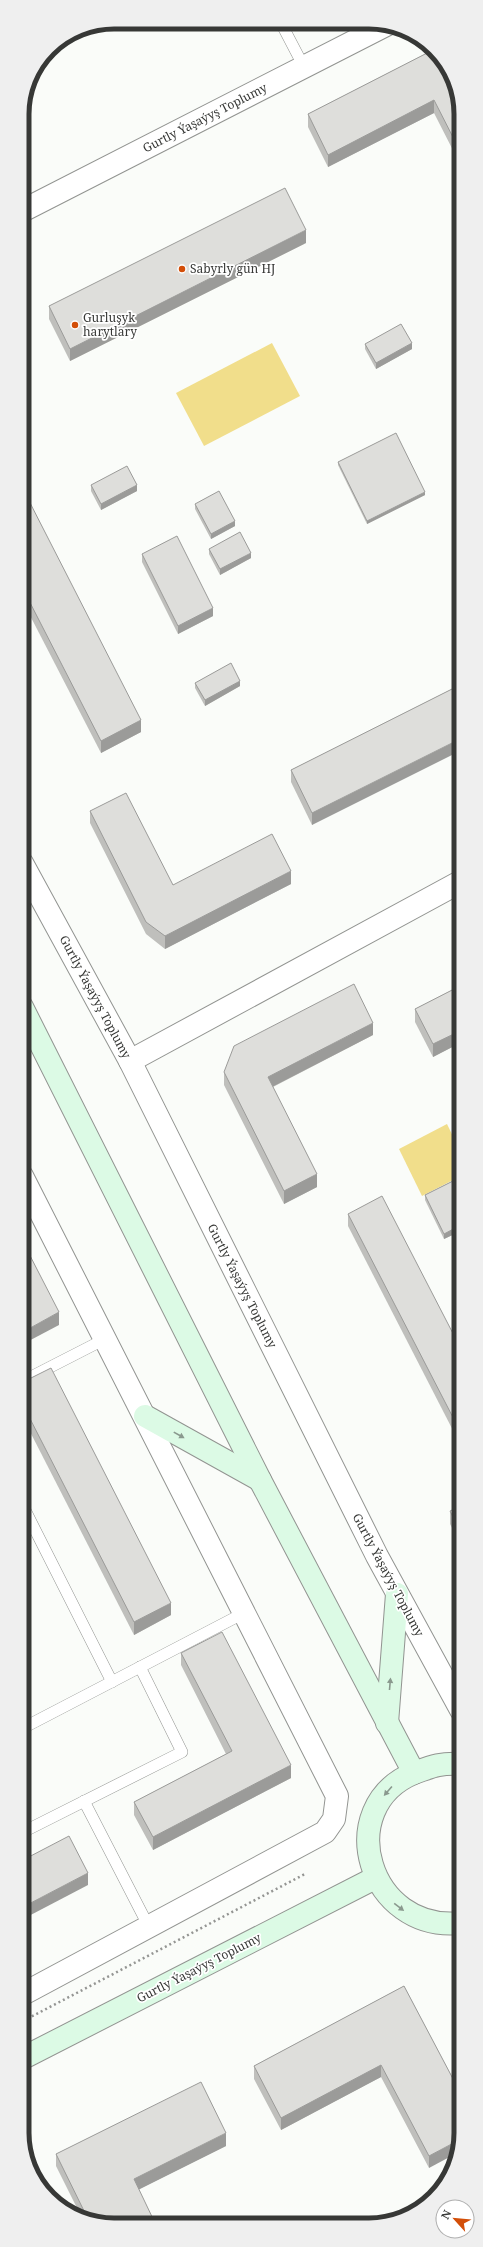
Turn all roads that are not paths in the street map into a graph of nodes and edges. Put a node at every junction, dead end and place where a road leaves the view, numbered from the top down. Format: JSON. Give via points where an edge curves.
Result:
{"nodes":[{"id":1,"x":284,"y":29,"type":"edge"},
{"id":2,"x":376,"y":30,"type":"edge"},
{"id":3,"x":304,"y":67,"type":"junction"},
{"id":4,"x":29,"y":207,"type":"edge"},
{"id":5,"x":29,"y":876,"type":"edge"},
{"id":6,"x":454,"y":885,"type":"edge"},
{"id":7,"x":29,"y":1021,"type":"edge"},
{"id":8,"x":130,"y":1061,"type":"junction"},
{"id":9,"x":29,"y":1190,"type":"edge"},
{"id":10,"x":105,"y":1339,"type":"junction"},
{"id":11,"x":29,"y":1377,"type":"edge"},
{"id":12,"x":145,"y":1416,"type":"junction"},
{"id":13,"x":260,"y":1480,"type":"junction"},
{"id":14,"x":29,"y":1518,"type":"edge"},
{"id":15,"x":398,"y":1594,"type":"junction"},
{"id":16,"x":244,"y":1613,"type":"junction"},
{"id":17,"x":140,"y":1667,"type":"junction"},
{"id":18,"x":112,"y":1682,"type":"junction"},
{"id":19,"x":454,"y":1699,"type":"edge"},
{"id":20,"x":387,"y":1723,"type":"junction"},
{"id":21,"x":29,"y":1725,"type":"edge"},
{"id":22,"x":454,"y":1764,"type":"edge"},
{"id":23,"x":414,"y":1773,"type":"junction"},
{"id":24,"x":84,"y":1801,"type":"junction"},
{"id":25,"x":29,"y":1829,"type":"edge"},
{"id":26,"x":376,"y":1878,"type":"junction"},
{"id":27,"x":454,"y":1923,"type":"edge"},
{"id":28,"x":149,"y":1927,"type":"junction"},
{"id":29,"x":29,"y":1991,"type":"edge"},
{"id":30,"x":29,"y":2055,"type":"edge"}],
"edges":[{"from":1,"to":3,"type":"lane"},
{"from":2,"to":3,"type":"street","name":"Gurtly Ýaşaýyş Toplumy"},
{"from":3,"to":4,"type":"street","name":"Gurtly Ýaşaýyş Toplumy"},
{"from":5,"to":8,"type":"street","name":"Gurtly Ýaşaýyş Toplumy"},
{"from":6,"to":8,"type":"street"},
{"from":7,"to":13,"type":"street"},
{"from":8,"to":15,"type":"street","name":"Gurtly Ýaşaýyş Toplumy"},
{"from":9,"to":10,"type":"street"},
{"from":10,"to":11,"type":"lane"},
{"from":10,"to":12,"type":"street"},
{"from":12,"to":13,"type":"street","one_way":true},
{"from":12,"to":16,"type":"street"},
{"from":13,"to":20,"type":"street"},
{"from":14,"to":18,"type":"lane"},
{"from":15,"to":19,"type":"street","name":"Gurtly Ýaşaýyş Toplumy"},
{"from":20,"to":15,"type":"street","one_way":true},
{"from":16,"to":17,"type":"lane"},
{"from":16,"to":28,"type":"street","via":[[337,1796],[334,1819],[325,1832]]},
{"from":17,"to":18,"type":"lane"},
{"from":17,"to":24,"type":"lane","via":[[182,1752]]},
{"from":18,"to":21,"type":"lane"},
{"from":20,"to":23,"type":"street"},
{"from":22,"to":23,"type":"street","via":[[432,1765]]},
{"from":23,"to":26,"type":"street","one_way":true,"via":[[404,1777],[391,1788],[373,1815],[368,1847]]},
{"from":24,"to":25,"type":"lane"},
{"from":24,"to":28,"type":"lane"},
{"from":26,"to":27,"type":"street","one_way":true,"via":[[388,1897],[406,1912],[435,1923]]},
{"from":26,"to":30,"type":"street","name":"Gurtly Ýaşaýyş Toplumy"},
{"from":28,"to":29,"type":"street"}]}
